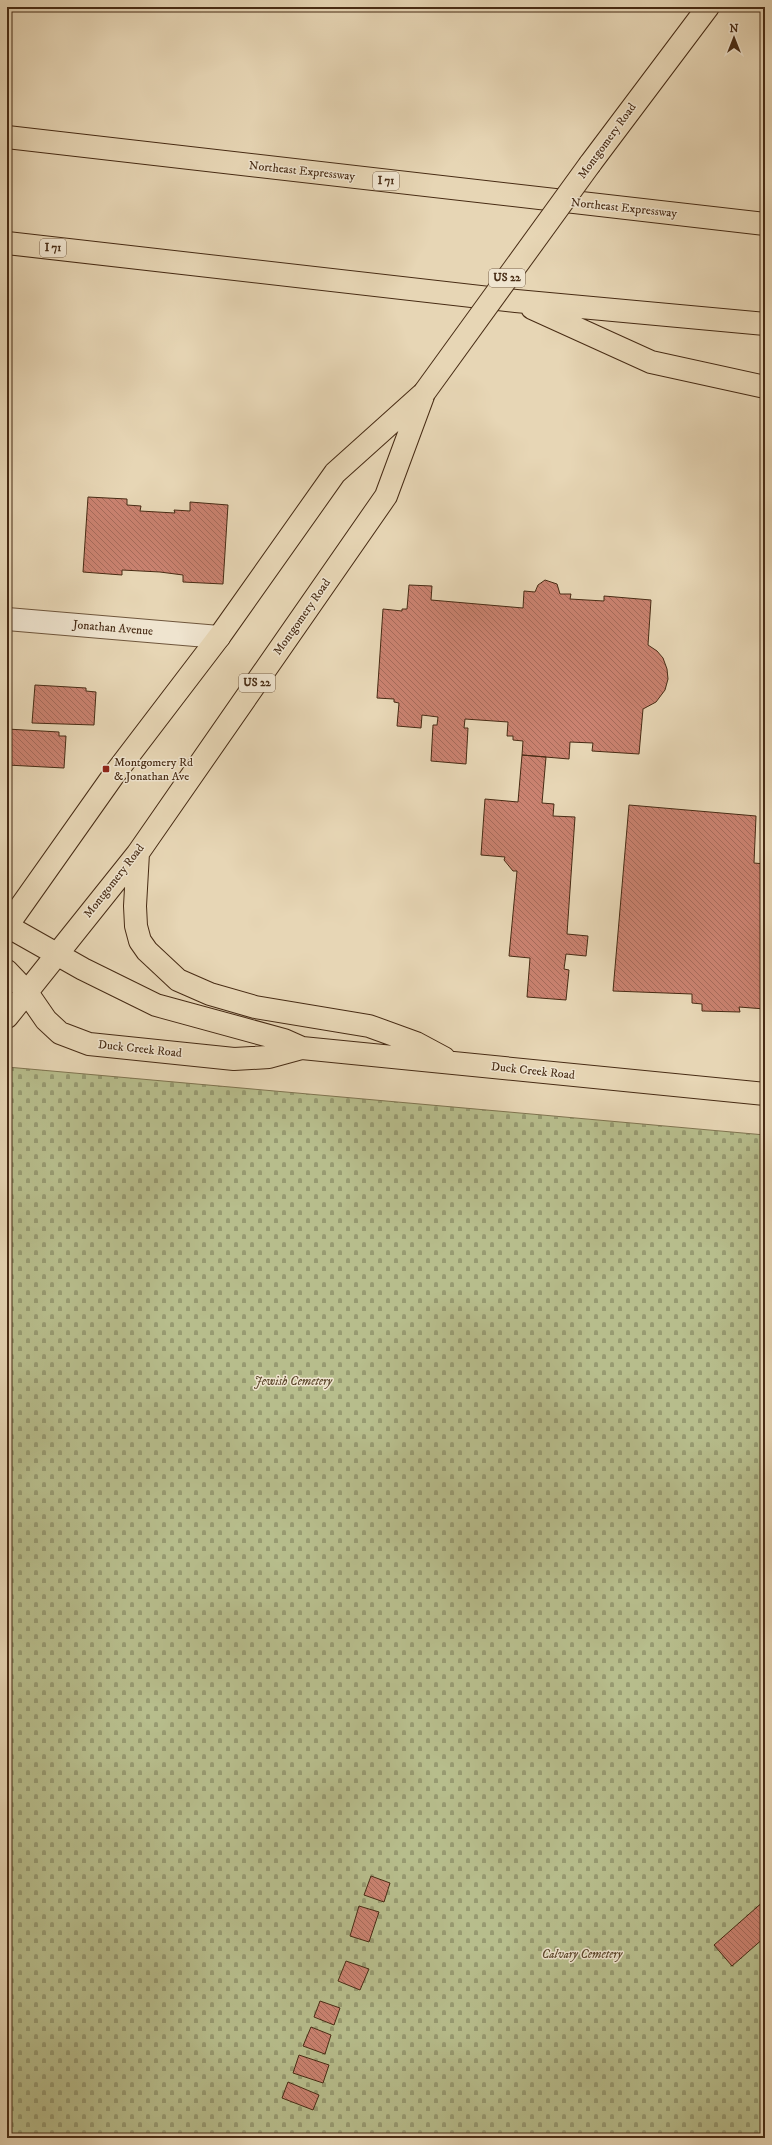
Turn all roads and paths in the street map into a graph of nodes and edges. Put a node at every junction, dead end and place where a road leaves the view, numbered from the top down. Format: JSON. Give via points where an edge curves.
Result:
{"nodes":[{"id":1,"x":708,"y":7,"type":"edge"},
{"id":2,"x":7,"y":137,"type":"edge"},
{"id":3,"x":765,"y":224,"type":"edge"},
{"id":4,"x":7,"y":243,"type":"edge"},
{"id":5,"x":516,"y":301,"type":"junction"},
{"id":6,"x":765,"y":324,"type":"edge"},
{"id":7,"x":765,"y":387,"type":"edge"},
{"id":8,"x":424,"y":392,"type":"junction"},
{"id":9,"x":7,"y":620,"type":"edge"},
{"id":10,"x":219,"y":637,"type":"junction"},
{"id":11,"x":138,"y":853,"type":"junction"},
{"id":12,"x":7,"y":926,"type":"edge"},
{"id":13,"x":56,"y":954,"type":"junction"},
{"id":14,"x":7,"y":971,"type":"edge"},
{"id":15,"x":26,"y":991,"type":"junction"},
{"id":16,"x":7,"y":1017,"type":"edge"},
{"id":17,"x":302,"y":1048,"type":"junction"},
{"id":18,"x":454,"y":1063,"type":"junction"},
{"id":19,"x":765,"y":1094,"type":"edge"}],
"edges":[{"from":1,"to":8,"type":"main road","name":"Montgomery Road","number":"US 22","bridge":true,"via":[[623,118]]},
{"from":2,"to":3,"type":"main road","name":"Northeast Expressway","number":"I 71"},
{"from":4,"to":5,"type":"main road","number":"I 71"},
{"from":5,"to":6,"type":"main road","number":"I 71"},
{"from":5,"to":7,"type":"main road","via":[[651,362]]},
{"from":8,"to":10,"type":"main road","name":"Montgomery Road","number":"US 22","via":[[335,472]]},
{"from":8,"to":11,"type":"main road","name":"Montgomery Road","number":"US 22","via":[[386,496]]},
{"from":9,"to":10,"type":"street","name":"Jonathan Avenue"},
{"from":10,"to":12,"type":"main road","name":"Montgomery Road","number":"US 22","via":[[113,776]]},
{"from":11,"to":13,"type":"main road","name":"Montgomery Road","number":"US 22"},
{"from":11,"to":18,"type":"main road","via":[[135,906],[140,941],[178,980],[210,994],[255,1007],[369,1026],[416,1043]]},
{"from":12,"to":13,"type":"main road","name":"Duck Creek Road"},
{"from":13,"to":15,"type":"main road","name":"Montgomery Road","number":"US 22"},
{"from":13,"to":17,"type":"main road","name":"Duck Creek Road","via":[[156,1005],[284,1040]]},
{"from":14,"to":15,"type":"main road","name":"Duck Creek Road"},
{"from":15,"to":16,"type":"main road","name":"Montgomery Road","number":"US 22"},
{"from":15,"to":17,"type":"main road","name":"Duck Creek Road","via":[[46,1020],[60,1033],[89,1044],[234,1059],[269,1057]]},
{"from":17,"to":18,"type":"main road","name":"Duck Creek Road"},
{"from":18,"to":19,"type":"main road","name":"Duck Creek Road"}]}
